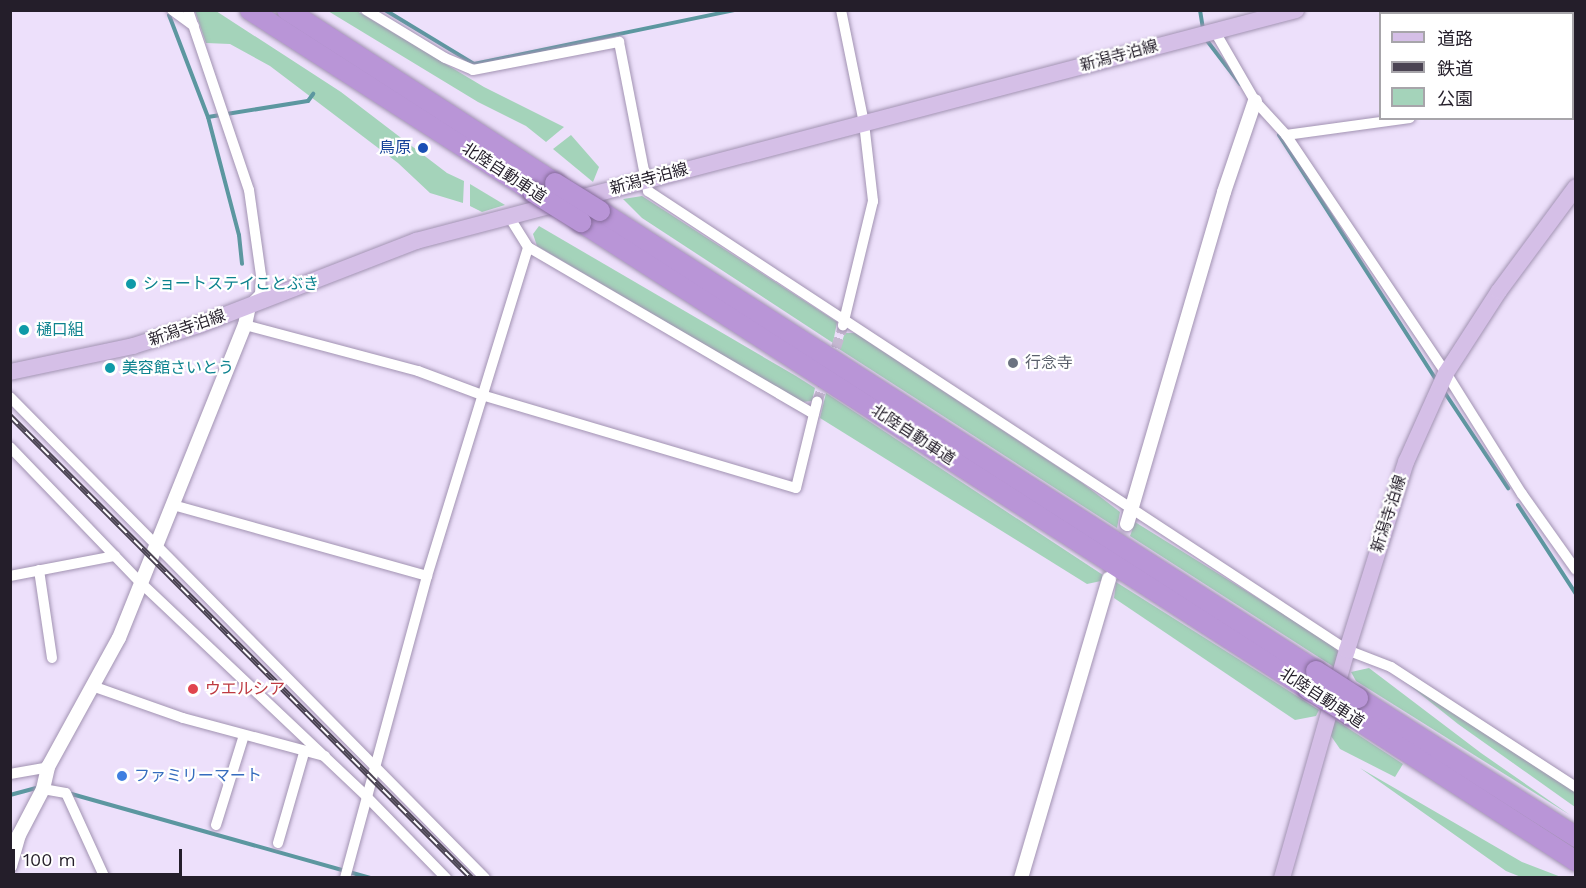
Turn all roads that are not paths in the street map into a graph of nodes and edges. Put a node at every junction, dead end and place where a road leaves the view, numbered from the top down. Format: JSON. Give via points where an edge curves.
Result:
{"nodes":[{"id":1,"x":172,"y":10,"type":"edge"},
{"id":2,"x":188,"y":10,"type":"edge"},
{"id":3,"x":250,"y":10,"type":"edge"},
{"id":4,"x":286,"y":10,"type":"edge"},
{"id":5,"x":366,"y":10,"type":"edge"},
{"id":6,"x":841,"y":10,"type":"edge"},
{"id":7,"x":1296,"y":10,"type":"edge"},
{"id":8,"x":194,"y":26,"type":"junction"},
{"id":9,"x":1214,"y":30,"type":"junction"},
{"id":10,"x":1255,"y":101,"type":"junction"},
{"id":11,"x":1395,"y":120,"type":"edge"},
{"id":12,"x":864,"y":123,"type":"junction"},
{"id":13,"x":1286,"y":135,"type":"junction"},
{"id":14,"x":647,"y":179,"type":"junction"},
{"id":15,"x":1575,"y":187,"type":"edge"},
{"id":16,"x":510,"y":218,"type":"junction"},
{"id":17,"x":528,"y":248,"type":"junction"},
{"id":18,"x":249,"y":306,"type":"junction"},
{"id":19,"x":843,"y":324,"type":"junction"},
{"id":20,"x":245,"y":325,"type":"junction"},
{"id":21,"x":10,"y":372,"type":"edge"},
{"id":22,"x":1446,"y":374,"type":"junction"},
{"id":23,"x":485,"y":396,"type":"junction"},
{"id":24,"x":10,"y":397,"type":"edge"},
{"id":25,"x":818,"y":402,"type":"tunnel mouth"},
{"id":26,"x":814,"y":414,"type":"junction"},
{"id":27,"x":10,"y":447,"type":"edge"},
{"id":28,"x":173,"y":505,"type":"junction"},
{"id":29,"x":1129,"y":517,"type":"junction"},
{"id":30,"x":157,"y":546,"type":"junction"},
{"id":31,"x":115,"y":556,"type":"junction"},
{"id":32,"x":39,"y":570,"type":"junction"},
{"id":33,"x":1575,"y":570,"type":"edge"},
{"id":34,"x":10,"y":576,"type":"edge"},
{"id":35,"x":427,"y":576,"type":"junction"},
{"id":36,"x":1109,"y":579,"type":"dead end"},
{"id":37,"x":141,"y":583,"type":"junction"},
{"id":38,"x":1347,"y":650,"type":"junction"},
{"id":39,"x":52,"y":658,"type":"dead end"},
{"id":40,"x":95,"y":687,"type":"junction"},
{"id":41,"x":1354,"y":707,"type":"junction"},
{"id":42,"x":244,"y":735,"type":"junction"},
{"id":43,"x":304,"y":753,"type":"junction"},
{"id":44,"x":325,"y":756,"type":"junction"},
{"id":45,"x":375,"y":766,"type":"junction"},
{"id":46,"x":48,"y":767,"type":"junction"},
{"id":47,"x":1438,"y":772,"type":"junction"},
{"id":48,"x":10,"y":774,"type":"edge"},
{"id":49,"x":1575,"y":787,"type":"edge"},
{"id":50,"x":44,"y":789,"type":"junction"},
{"id":51,"x":366,"y":796,"type":"junction"},
{"id":52,"x":216,"y":825,"type":"dead end"},
{"id":53,"x":15,"y":836,"type":"edge"},
{"id":54,"x":1575,"y":837,"type":"edge"},
{"id":55,"x":278,"y":843,"type":"dead end"},
{"id":56,"x":1575,"y":861,"type":"edge"},
{"id":57,"x":10,"y":866,"type":"edge"},
{"id":58,"x":1575,"y":868,"type":"edge"},
{"id":59,"x":105,"y":878,"type":"edge"},
{"id":60,"x":345,"y":878,"type":"edge"},
{"id":61,"x":446,"y":878,"type":"edge"},
{"id":62,"x":485,"y":878,"type":"edge"},
{"id":63,"x":1020,"y":878,"type":"edge"},
{"id":64,"x":1282,"y":878,"type":"edge"}],
"edges":[{"from":1,"to":8,"type":"street"},
{"from":2,"to":8,"type":"street"},
{"from":3,"to":41,"type":"highway","name":"北陸自動車道","bridge":true,"via":[[1308,689]]},
{"from":4,"to":41,"type":"highway","name":"北陸自動車道","bridge":true,"via":[[1316,671]]},
{"from":5,"to":14,"type":"street","via":[[444,58],[473,70],[619,42]]},
{"from":6,"to":12,"type":"street"},
{"from":7,"to":9,"type":"main road","name":"新潟寺泊線"},
{"from":8,"to":18,"type":"street","via":[[249,190],[261,275],[260,294]]},
{"from":9,"to":10,"type":"street"},
{"from":9,"to":12,"type":"main road","name":"新潟寺泊線"},
{"from":10,"to":13,"type":"street"},
{"from":10,"to":29,"type":"street","via":[[1219,208]]},
{"from":11,"to":13,"type":"street"},
{"from":12,"to":14,"type":"main road","name":"新潟寺泊線"},
{"from":12,"to":19,"type":"street","via":[[873,201],[865,248]]},
{"from":13,"to":22,"type":"street"},
{"from":14,"to":16,"type":"main road","name":"新潟寺泊線"},
{"from":14,"to":19,"type":"street","via":[[648,191],[791,282]]},
{"from":15,"to":22,"type":"main road","name":"新潟寺泊線","via":[[1499,291]]},
{"from":16,"to":17,"type":"street"},
{"from":16,"to":18,"type":"main road","name":"新潟寺泊線","via":[[416,241]]},
{"from":17,"to":23,"type":"street"},
{"from":17,"to":26,"type":"street"},
{"from":18,"to":20,"type":"street"},
{"from":18,"to":21,"type":"main road","name":"新潟寺泊線","via":[[133,346]]},
{"from":19,"to":29,"type":"street"},
{"from":20,"to":23,"type":"street","via":[[418,371]]},
{"from":20,"to":28,"type":"street"},
{"from":22,"to":33,"type":"street"},
{"from":22,"to":38,"type":"main road","name":"新潟寺泊線","via":[[1394,493]]},
{"from":23,"to":26,"type":"street","via":[[796,488]]},
{"from":23,"to":35,"type":"street"},
{"from":24,"to":30,"type":"street"},
{"from":25,"to":26,"type":"street"},
{"from":27,"to":31,"type":"street"},
{"from":28,"to":30,"type":"street"},
{"from":28,"to":35,"type":"street"},
{"from":29,"to":38,"type":"street"},
{"from":30,"to":37,"type":"street"},
{"from":30,"to":45,"type":"street"},
{"from":31,"to":32,"type":"street"},
{"from":31,"to":37,"type":"street"},
{"from":32,"to":34,"type":"street"},
{"from":32,"to":39,"type":"street"},
{"from":35,"to":45,"type":"street"},
{"from":36,"to":63,"type":"street"},
{"from":37,"to":40,"type":"street"},
{"from":37,"to":44,"type":"street"},
{"from":38,"to":49,"type":"street","via":[[1391,667]]},
{"from":38,"to":64,"type":"main road","name":"新潟寺泊線"},
{"from":40,"to":42,"type":"street"},
{"from":40,"to":46,"type":"street"},
{"from":41,"to":47,"type":"highway","name":"北陸自動車道"},
{"from":41,"to":54,"type":"highway","name":"北陸自動車道"},
{"from":42,"to":43,"type":"street"},
{"from":42,"to":52,"type":"street"},
{"from":43,"to":44,"type":"street"},
{"from":43,"to":55,"type":"street"},
{"from":44,"to":51,"type":"street"},
{"from":45,"to":51,"type":"street"},
{"from":45,"to":62,"type":"street"},
{"from":46,"to":48,"type":"street"},
{"from":46,"to":50,"type":"street"},
{"from":47,"to":56,"type":"highway","name":"北陸自動車道"},
{"from":47,"to":58,"type":"highway"},
{"from":50,"to":53,"type":"street"},
{"from":50,"to":59,"type":"street","via":[[66,793]]},
{"from":51,"to":60,"type":"street"},
{"from":51,"to":61,"type":"street"},
{"from":53,"to":57,"type":"street"}]}
